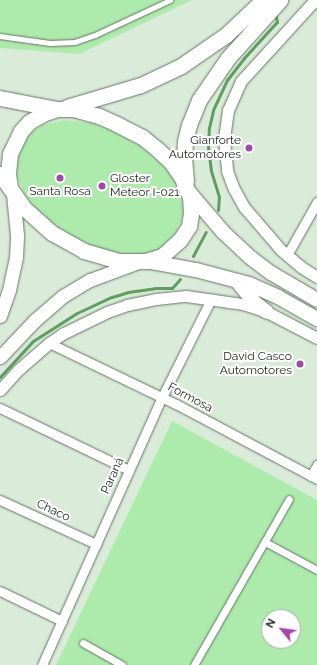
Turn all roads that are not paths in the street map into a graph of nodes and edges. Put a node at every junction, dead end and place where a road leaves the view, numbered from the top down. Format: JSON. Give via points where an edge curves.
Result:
{"nodes":[{"id":1,"x":170,"y":0,"type":"edge"},
{"id":2,"x":315,"y":0,"type":"edge"},
{"id":3,"x":276,"y":1,"type":"edge"},
{"id":4,"x":0,"y":36,"type":"edge"},
{"id":5,"x":0,"y":98,"type":"edge"},
{"id":6,"x":60,"y":109,"type":"junction"},
{"id":7,"x":0,"y":174,"type":"edge"},
{"id":8,"x":188,"y":190,"type":"junction"},
{"id":9,"x":12,"y":191,"type":"junction"},
{"id":10,"x":317,"y":202,"type":"edge"},
{"id":11,"x":287,"y":255,"type":"junction"},
{"id":12,"x":142,"y":261,"type":"junction"},
{"id":13,"x":317,"y":277,"type":"edge"},
{"id":14,"x":237,"y":280,"type":"junction"},
{"id":15,"x":313,"y":296,"type":"edge"},
{"id":16,"x":211,"y":299,"type":"junction"},
{"id":17,"x":267,"y":312,"type":"junction"},
{"id":18,"x":0,"y":316,"type":"edge"},
{"id":19,"x":317,"y":319,"type":"edge"},
{"id":20,"x":317,"y":338,"type":"edge"},
{"id":21,"x":49,"y":343,"type":"junction"},
{"id":22,"x":0,"y":357,"type":"edge"},
{"id":23,"x":0,"y":390,"type":"edge"},
{"id":24,"x":162,"y":397,"type":"junction"},
{"id":25,"x":0,"y":408,"type":"edge"},
{"id":26,"x":317,"y":465,"type":"edge"},
{"id":27,"x":129,"y":470,"type":"junction"},
{"id":28,"x":314,"y":478,"type":"edge"},
{"id":29,"x":289,"y":499,"type":"dead end"},
{"id":30,"x":0,"y":500,"type":"edge"},
{"id":31,"x":265,"y":542,"type":"junction"},
{"id":32,"x":96,"y":544,"type":"junction"},
{"id":33,"x":317,"y":570,"type":"edge"},
{"id":34,"x":0,"y":592,"type":"edge"},
{"id":35,"x":62,"y":621,"type":"junction"},
{"id":36,"x":83,"y":643,"type":"dead end"},
{"id":37,"x":42,"y":665,"type":"edge"},
{"id":38,"x":122,"y":665,"type":"edge"},
{"id":39,"x":194,"y":665,"type":"edge"}],
"edges":[{"from":1,"to":4,"type":"lane","via":[[89,38],[75,42],[50,43]]},
{"from":2,"to":11,"type":"street","via":[[255,65],[236,90],[224,130],[225,160],[232,185],[244,207]]},
{"from":3,"to":6,"type":"highway","via":[[181,66],[141,85]]},
{"from":3,"to":8,"type":"highway","via":[[224,63],[199,100],[184,146],[184,172]]},
{"from":5,"to":6,"type":"highway"},
{"from":6,"to":8,"type":"highway","via":[[99,116],[142,137],[171,162]]},
{"from":6,"to":9,"type":"highway","via":[[34,119],[18,136],[8,161]]},
{"from":7,"to":9,"type":"highway"},
{"from":8,"to":12,"type":"highway","via":[[191,214],[184,236],[162,256]]},
{"from":8,"to":15,"type":"main road","via":[[218,228],[266,270]]},
{"from":9,"to":12,"type":"highway","via":[[24,208],[41,224],[76,247],[110,259]]},
{"from":9,"to":18,"type":"main road","via":[[16,257]]},
{"from":10,"to":11,"type":"street"},
{"from":11,"to":13,"type":"street"},
{"from":12,"to":14,"type":"main road"},
{"from":12,"to":22,"type":"main road","via":[[90,280],[63,296],[40,315]]},
{"from":14,"to":17,"type":"main road","via":[[254,302]]},
{"from":14,"to":19,"type":"main road","via":[[272,294]]},
{"from":16,"to":17,"type":"street","via":[[243,304]]},
{"from":16,"to":21,"type":"street","via":[[166,297],[127,305],[85,321]]},
{"from":16,"to":24,"type":"street","name":"Paraná"},
{"from":17,"to":20,"type":"street"},
{"from":21,"to":23,"type":"street"},
{"from":21,"to":24,"type":"street","name":"Formosa"},
{"from":24,"to":27,"type":"street","name":"Paraná"},
{"from":24,"to":28,"type":"street","name":"Formosa"},
{"from":25,"to":27,"type":"street"},
{"from":26,"to":28,"type":"street"},
{"from":27,"to":32,"type":"street","name":"Paraná"},
{"from":29,"to":31,"type":"street"},
{"from":30,"to":32,"type":"street","name":"Chaco"},
{"from":31,"to":33,"type":"street"},
{"from":31,"to":39,"type":"street"},
{"from":32,"to":35,"type":"street","name":"Paraná"},
{"from":34,"to":35,"type":"street"},
{"from":35,"to":37,"type":"street","name":"Paraná"},
{"from":36,"to":38,"type":"street"}]}
